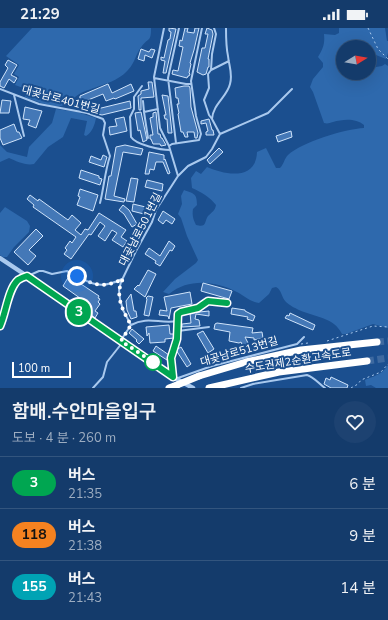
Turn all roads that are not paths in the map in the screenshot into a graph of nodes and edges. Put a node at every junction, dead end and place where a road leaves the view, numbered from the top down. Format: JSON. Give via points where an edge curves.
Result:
{"nodes":[{"id":1,"x":164,"y":28,"type":"edge"},
{"id":2,"x":179,"y":28,"type":"edge"},
{"id":3,"x":202,"y":28,"type":"edge"},
{"id":4,"x":214,"y":28,"type":"edge"},
{"id":5,"x":226,"y":28,"type":"edge"},
{"id":6,"x":229,"y":61,"type":"junction"},
{"id":7,"x":211,"y":70,"type":"junction"},
{"id":8,"x":154,"y":78,"type":"junction"},
{"id":9,"x":169,"y":82,"type":"junction"},
{"id":10,"x":191,"y":84,"type":"junction"},
{"id":11,"x":142,"y":86,"type":"dead end"},
{"id":12,"x":0,"y":89,"type":"edge"},
{"id":13,"x":292,"y":89,"type":"dead end"},
{"id":14,"x":14,"y":95,"type":"junction"},
{"id":15,"x":143,"y":101,"type":"dead end"},
{"id":16,"x":158,"y":109,"type":"junction"},
{"id":17,"x":144,"y":112,"type":"junction"},
{"id":18,"x":212,"y":119,"type":"junction"},
{"id":19,"x":220,"y":134,"type":"junction"},
{"id":20,"x":24,"y":136,"type":"dead end"},
{"id":21,"x":148,"y":138,"type":"dead end"},
{"id":22,"x":176,"y":143,"type":"junction"},
{"id":23,"x":169,"y":146,"type":"junction"},
{"id":24,"x":170,"y":150,"type":"junction"},
{"id":25,"x":178,"y":176,"type":"junction"},
{"id":26,"x":100,"y":203,"type":"dead end"},
{"id":27,"x":0,"y":258,"type":"edge"},
{"id":28,"x":27,"y":276,"type":"junction"},
{"id":29,"x":123,"y":279,"type":"junction"},
{"id":30,"x":227,"y":303,"type":"dead end"},
{"id":31,"x":178,"y":321,"type":"junction"},
{"id":32,"x":131,"y":325,"type":"junction"},
{"id":33,"x":0,"y":326,"type":"edge"},
{"id":34,"x":209,"y":327,"type":"dead end"},
{"id":35,"x":178,"y":331,"type":"junction"},
{"id":36,"x":304,"y":337,"type":"dead end"},
{"id":37,"x":122,"y":341,"type":"junction"},
{"id":38,"x":377,"y":342,"type":"tunnel mouth"},
{"id":39,"x":367,"y":361,"type":"tunnel mouth"},
{"id":40,"x":176,"y":380,"type":"junction"},
{"id":41,"x":93,"y":388,"type":"edge"},
{"id":42,"x":169,"y":388,"type":"edge"},
{"id":43,"x":193,"y":388,"type":"edge"},
{"id":44,"x":209,"y":388,"type":"edge"},
{"id":45,"x":241,"y":388,"type":"edge"},
{"id":46,"x":325,"y":388,"type":"edge"}],
"edges":[{"from":1,"to":8,"type":"lane"},
{"from":2,"to":9,"type":"lane"},
{"from":3,"to":10,"type":"lane"},
{"from":4,"to":7,"type":"lane","via":[[216,34]]},
{"from":5,"to":6,"type":"lane"},
{"from":6,"to":7,"type":"lane"},
{"from":6,"to":18,"type":"lane","via":[[230,85],[215,108]]},
{"from":7,"to":18,"type":"lane","via":[[208,74],[209,88],[204,100]]},
{"from":8,"to":9,"type":"lane"},
{"from":8,"to":16,"type":"lane"},
{"from":9,"to":10,"type":"lane"},
{"from":9,"to":22,"type":"lane"},
{"from":10,"to":22,"type":"lane","via":[[200,138]]},
{"from":11,"to":24,"type":"lane","via":[[134,97],[134,109],[130,117],[131,138],[139,143]]},
{"from":12,"to":14,"type":"lane","name":"대곶남로401번길"},
{"from":13,"to":19,"type":"lane","via":[[268,113]]},
{"from":14,"to":20,"type":"lane"},
{"from":14,"to":26,"type":"lane","name":"대곶남로401번길","via":[[39,104],[87,112],[103,119],[105,123],[102,135],[110,156]]},
{"from":15,"to":17,"type":"lane"},
{"from":16,"to":17,"type":"lane"},
{"from":16,"to":23,"type":"lane","via":[[160,128]]},
{"from":17,"to":21,"type":"lane"},
{"from":18,"to":19,"type":"lane"},
{"from":19,"to":25,"type":"lane","name":"대곶남로501번길","via":[[206,158],[188,166]]},
{"from":22,"to":23,"type":"lane"},
{"from":23,"to":24,"type":"lane"},
{"from":24,"to":25,"type":"lane"},
{"from":25,"to":29,"type":"lane","name":"대곶남로501번길","via":[[156,210]]},
{"from":27,"to":28,"type":"street"},
{"from":28,"to":29,"type":"lane","via":[[39,271],[52,274],[67,271],[103,286]]},
{"from":28,"to":33,"type":"lane","via":[[14,286]]},
{"from":28,"to":37,"type":"street"},
{"from":29,"to":32,"type":"lane","name":"대곶남로501번길","via":[[119,290],[120,299]]},
{"from":30,"to":31,"type":"lane","via":[[208,301],[198,308],[179,313]]},
{"from":31,"to":32,"type":"lane","via":[[144,320]]},
{"from":31,"to":35,"type":"lane"},
{"from":32,"to":37,"type":"lane"},
{"from":34,"to":35,"type":"lane"},
{"from":35,"to":40,"type":"lane","via":[[171,358]]},
{"from":36,"to":40,"type":"lane","name":"대곶남로513번길","via":[[297,344],[212,366]]},
{"from":37,"to":40,"type":"street"},
{"from":37,"to":41,"type":"lane","via":[[107,362],[103,377]]},
{"from":38,"to":40,"type":"highway","name":"수도권제2순환고속도로","bridge":true,"via":[[301,350]]},
{"from":39,"to":44,"type":"highway","name":"수도권제2순환고속도로","via":[[279,372]]},
{"from":40,"to":42,"type":"highway","name":"수도권제2순환고속도로"},
{"from":40,"to":43,"type":"street"},
{"from":45,"to":46,"type":"lane","via":[[307,375]]}]}
